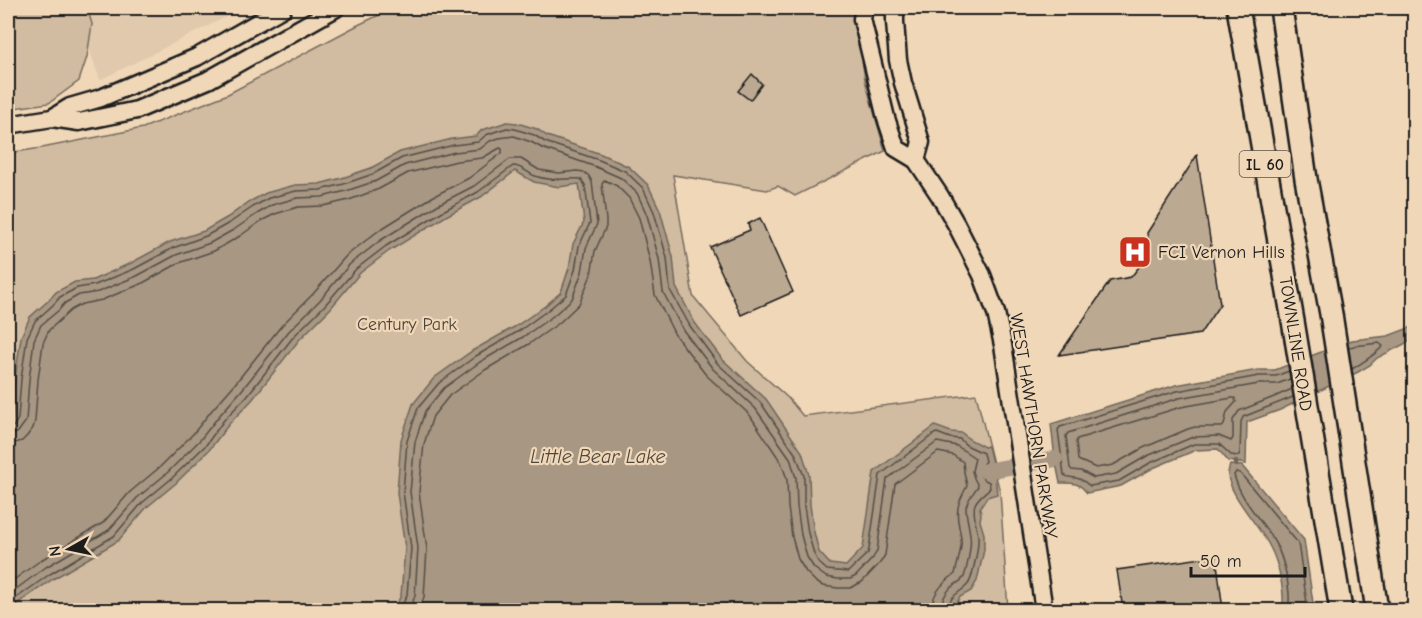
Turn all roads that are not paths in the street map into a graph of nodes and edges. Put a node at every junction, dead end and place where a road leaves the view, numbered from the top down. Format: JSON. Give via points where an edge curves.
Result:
{"nodes":[{"id":1,"x":283,"y":8,"type":"edge"},
{"id":2,"x":336,"y":8,"type":"edge"},
{"id":3,"x":864,"y":8,"type":"edge"},
{"id":4,"x":895,"y":8,"type":"edge"},
{"id":5,"x":1238,"y":8,"type":"edge"},
{"id":6,"x":1281,"y":8,"type":"edge"},
{"id":7,"x":52,"y":118,"type":"junction"},
{"id":8,"x":8,"y":125,"type":"edge"},
{"id":9,"x":916,"y":160,"type":"junction"},
{"id":10,"x":1044,"y":610,"type":"edge"},
{"id":11,"x":1341,"y":610,"type":"edge"},
{"id":12,"x":1377,"y":610,"type":"edge"}],
"edges":[{"from":1,"to":7,"type":"street","via":[[197,57],[70,107]]},
{"from":2,"to":7,"type":"street","via":[[208,80],[137,110],[79,122]]},
{"from":3,"to":9,"type":"street","name":"WEST HAWTHORN PARKWAY","via":[[862,19],[896,148]]},
{"from":4,"to":9,"type":"street","via":[[898,60],[921,142]]},
{"from":5,"to":11,"type":"main road","name":"TOWNLINE ROAD","number":"IL 60"},
{"from":6,"to":12,"type":"main road","number":"IL 60"},
{"from":7,"to":8,"type":"street"},
{"from":9,"to":10,"type":"street","name":"WEST HAWTHORN PARKWAY","via":[[946,205],[996,313]]}]}
